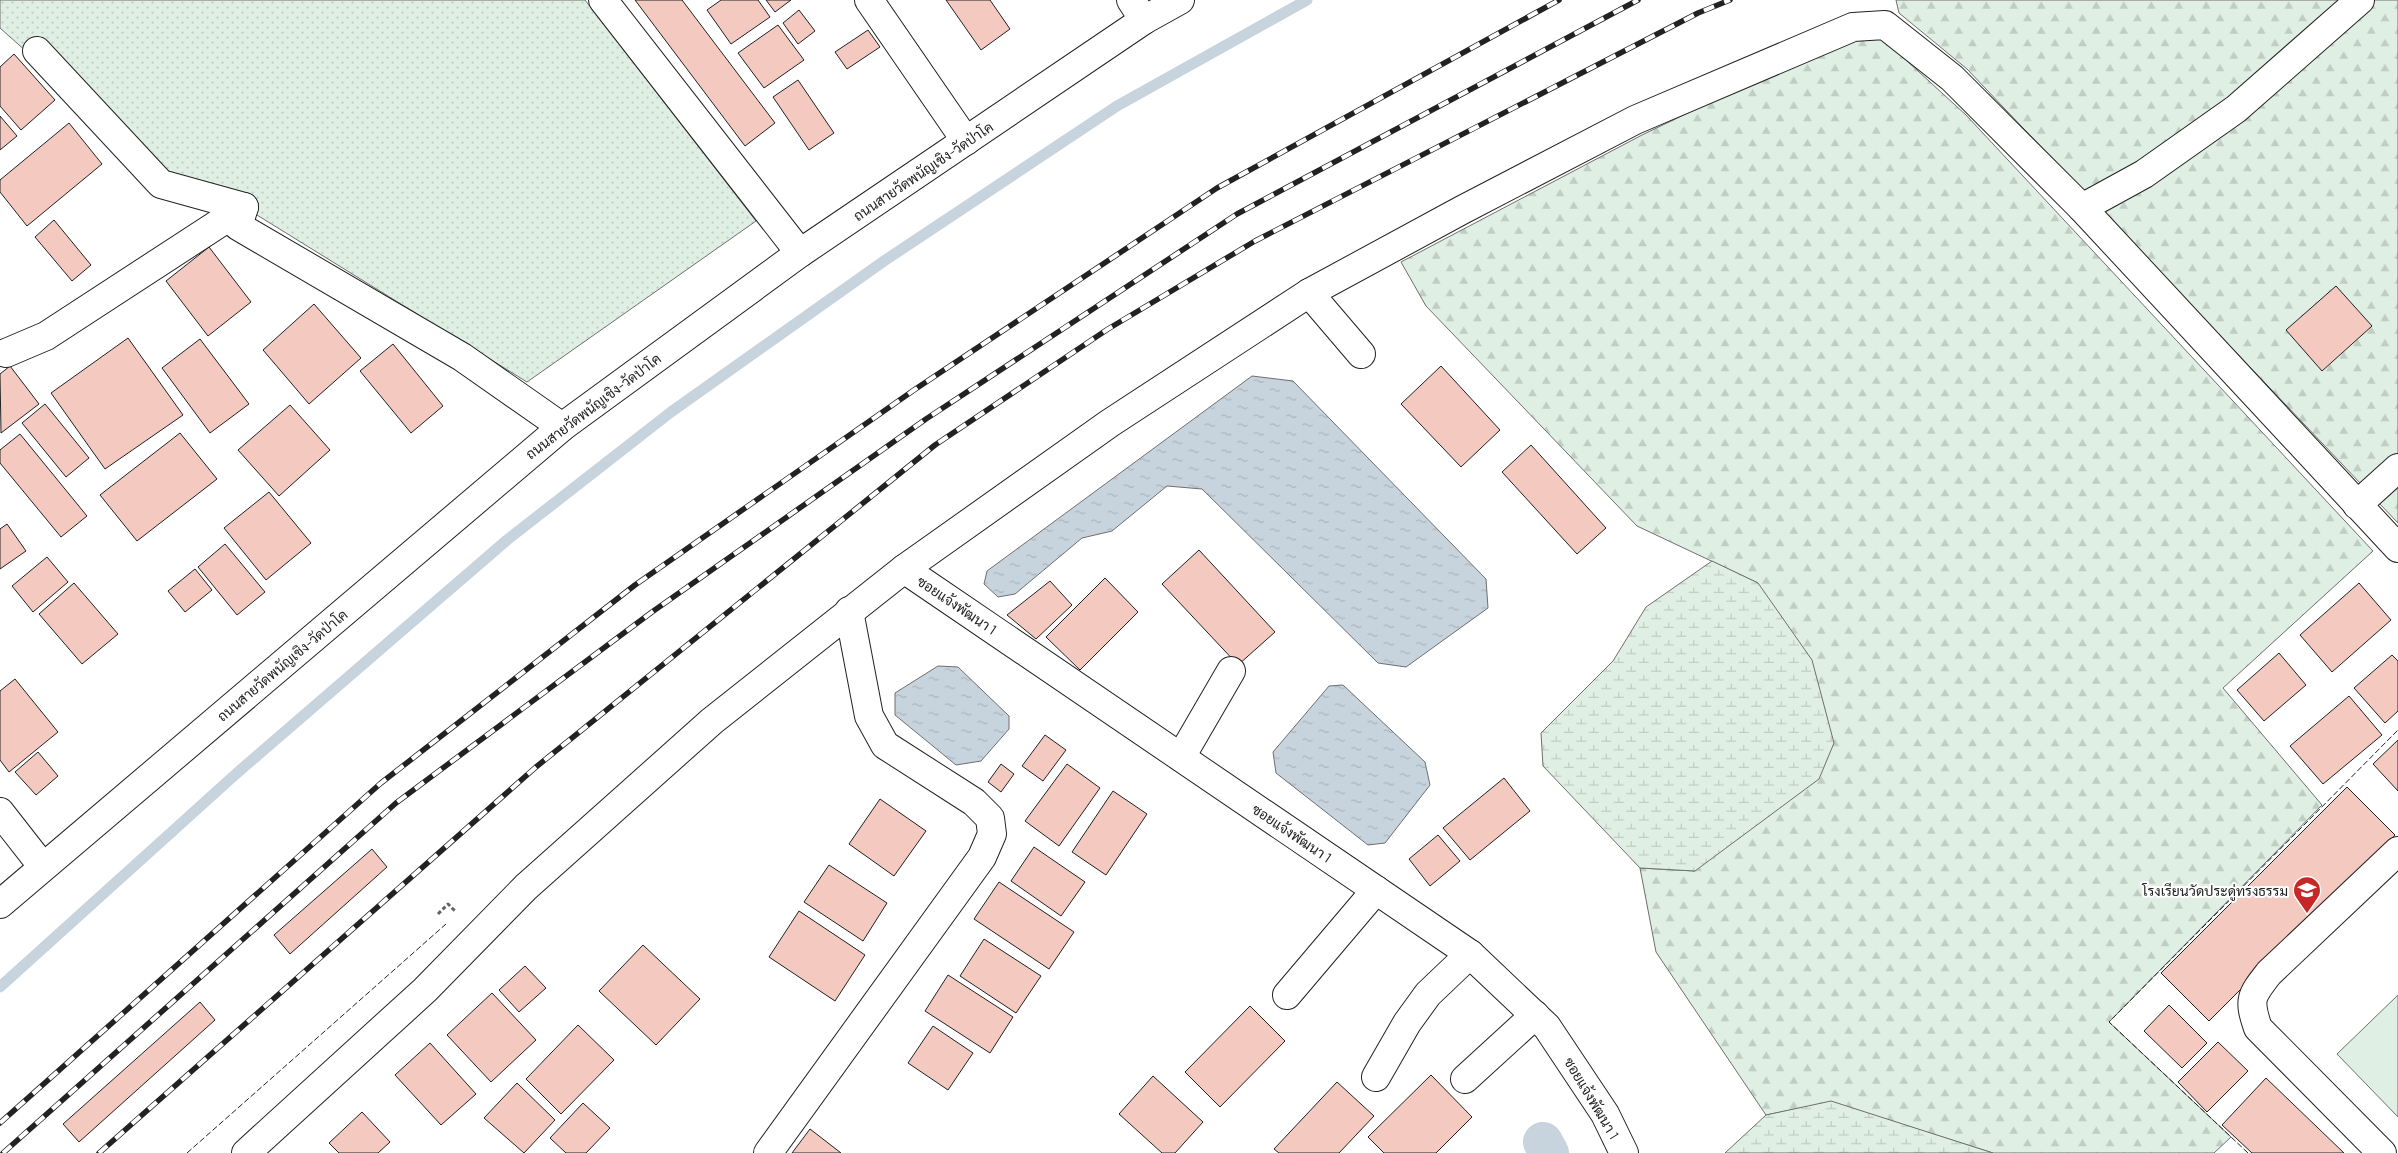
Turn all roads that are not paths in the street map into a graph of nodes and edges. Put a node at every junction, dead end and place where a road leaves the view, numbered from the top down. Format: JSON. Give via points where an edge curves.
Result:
{"nodes":[{"id":1,"x":603,"y":0,"type":"edge"},
{"id":2,"x":869,"y":0,"type":"edge"},
{"id":3,"x":1180,"y":0,"type":"edge"},
{"id":4,"x":2360,"y":0,"type":"edge"},
{"id":5,"x":1137,"y":10,"type":"edge"},
{"id":6,"x":37,"y":51,"type":"dead end"},
{"id":7,"x":966,"y":141,"type":"junction"},
{"id":8,"x":244,"y":207,"type":"junction"},
{"id":9,"x":2082,"y":208,"type":"junction"},
{"id":10,"x":800,"y":253,"type":"junction"},
{"id":11,"x":1309,"y":293,"type":"junction"},
{"id":12,"x":6,"y":353,"type":"dead end"},
{"id":13,"x":1361,"y":354,"type":"dead end"},
{"id":14,"x":562,"y":427,"type":"junction"},
{"id":15,"x":2398,"y":468,"type":"edge"},
{"id":16,"x":2357,"y":505,"type":"junction"},
{"id":17,"x":2398,"y":548,"type":"edge"},
{"id":18,"x":904,"y":569,"type":"junction"},
{"id":19,"x":849,"y":611,"type":"junction"},
{"id":20,"x":1231,"y":671,"type":"dead end"},
{"id":21,"x":1181,"y":757,"type":"junction"},
{"id":22,"x":0,"y":812,"type":"edge"},
{"id":23,"x":2398,"y":851,"type":"edge"},
{"id":24,"x":43,"y":867,"type":"junction"},
{"id":25,"x":1376,"y":890,"type":"junction"},
{"id":26,"x":0,"y":904,"type":"edge"},
{"id":27,"x":1470,"y":954,"type":"junction"},
{"id":28,"x":1287,"y":995,"type":"dead end"},
{"id":29,"x":1535,"y":1014,"type":"junction"},
{"id":30,"x":1376,"y":1077,"type":"dead end"},
{"id":31,"x":1465,"y":1079,"type":"dead end"},
{"id":32,"x":246,"y":1153,"type":"edge"},
{"id":33,"x":768,"y":1153,"type":"edge"},
{"id":34,"x":1624,"y":1153,"type":"edge"},
{"id":35,"x":2382,"y":1153,"type":"edge"}],
"edges":[{"from":1,"to":10,"type":"street"},
{"from":2,"to":7,"type":"street"},
{"from":3,"to":5,"type":"street","name":"ถนนสายวัดพนัญเชิง-วัดป่าโค"},
{"from":4,"to":9,"type":"street","via":[[2236,109],[2144,174]]},
{"from":5,"to":7,"type":"street","name":"ถนนสายวัดพนัญเชิง-วัดป่าโค"},
{"from":6,"to":8,"type":"street","via":[[161,184]]},
{"from":7,"to":10,"type":"street","name":"ถนนสายวัดพนัญเชิง-วัดป่าโค"},
{"from":8,"to":12,"type":"street","via":[[46,336]]},
{"from":8,"to":14,"type":"street","via":[[238,226],[462,357]]},
{"from":9,"to":11,"type":"street","via":[[1944,72],[1885,26],[1853,27],[1636,120]]},
{"from":9,"to":16,"type":"street"},
{"from":10,"to":14,"type":"street","name":"ถนนสายวัดพนัญเชิง-วัดป่าโค"},
{"from":11,"to":13,"type":"street"},
{"from":11,"to":18,"type":"street","via":[[1110,423]]},
{"from":14,"to":24,"type":"street","name":"ถนนสายวัดพนัญเชิง-วัดป่าโค"},
{"from":15,"to":16,"type":"street"},
{"from":16,"to":17,"type":"street"},
{"from":18,"to":19,"type":"street"},
{"from":18,"to":21,"type":"street","name":"ซอยแจ้งพัฒนา 1"},
{"from":19,"to":32,"type":"street","via":[[712,721],[526,886],[424,990]]},
{"from":19,"to":33,"type":"street","via":[[869,716],[884,746],[974,802],[990,818],[992,834],[982,856]]},
{"from":20,"to":21,"type":"street"},
{"from":21,"to":25,"type":"street","name":"ซอยแจ้งพัฒนา 1"},
{"from":22,"to":24,"type":"street"},
{"from":23,"to":35,"type":"street","via":[[2269,973],[2254,992],[2251,1008],[2258,1028]]},
{"from":24,"to":26,"type":"street","name":"ถนนสายวัดพนัญเชิง-วัดป่าโค"},
{"from":25,"to":27,"type":"street","name":"ซอยแจ้งพัฒนา 1"},
{"from":25,"to":28,"type":"street"},
{"from":27,"to":29,"type":"street","name":"ซอยแจ้งพัฒนา 1"},
{"from":27,"to":30,"type":"street","via":[[1428,994],[1406,1024]]},
{"from":29,"to":31,"type":"street"},
{"from":29,"to":34,"type":"street","name":"ซอยแจ้งพัฒนา 1","via":[[1605,1114]]}]}
